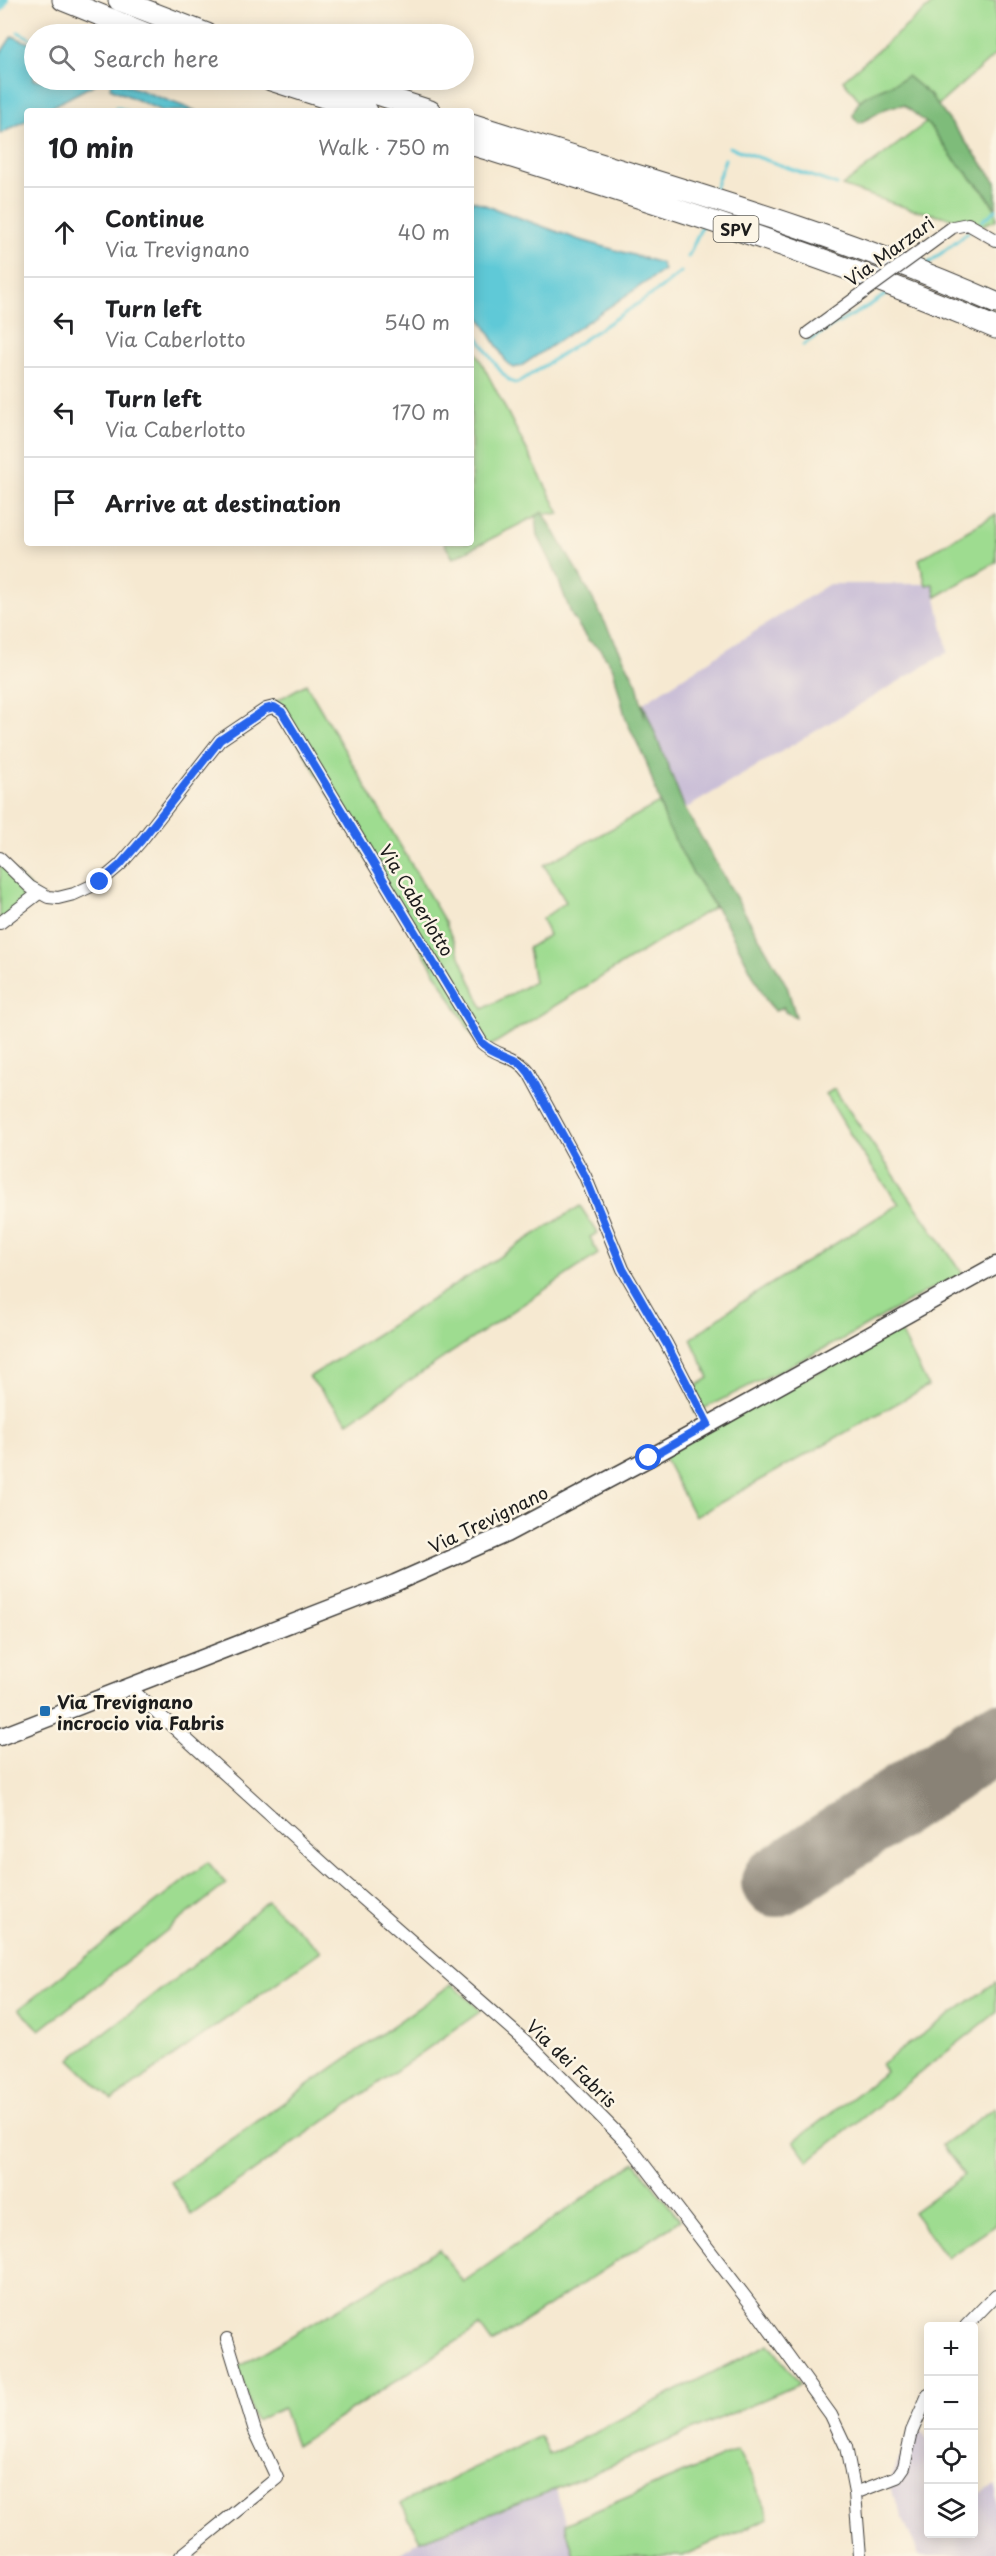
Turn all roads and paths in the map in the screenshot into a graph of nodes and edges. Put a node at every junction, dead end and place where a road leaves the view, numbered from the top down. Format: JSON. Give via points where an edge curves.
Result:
{"nodes":[{"id":1,"x":63,"y":0,"type":"edge"},
{"id":2,"x":119,"y":0,"type":"edge"},
{"id":3,"x":122,"y":24,"type":"edge"},
{"id":4,"x":181,"y":24,"type":"edge"},
{"id":5,"x":302,"y":90,"type":"edge"},
{"id":6,"x":365,"y":90,"type":"edge"},
{"id":7,"x":358,"y":108,"type":"edge"},
{"id":8,"x":421,"y":108,"type":"edge"},
{"id":9,"x":474,"y":125,"type":"edge"},
{"id":10,"x":474,"y":145,"type":"edge"},
{"id":11,"x":996,"y":240,"type":"edge"},
{"id":12,"x":996,"y":303,"type":"edge"},
{"id":13,"x":996,"y":328,"type":"edge"},
{"id":14,"x":808,"y":333,"type":"dead end"},
{"id":15,"x":0,"y":858,"type":"edge"},
{"id":16,"x":39,"y":893,"type":"junction"},
{"id":17,"x":0,"y":923,"type":"edge"},
{"id":18,"x":996,"y":1265,"type":"edge"},
{"id":19,"x":708,"y":1424,"type":"junction"},
{"id":20,"x":129,"y":1687,"type":"junction"},
{"id":21,"x":0,"y":1737,"type":"edge"},
{"id":22,"x":996,"y":2295,"type":"edge"},
{"id":23,"x":970,"y":2322,"type":"edge"},
{"id":24,"x":227,"y":2339,"type":"dead end"},
{"id":25,"x":924,"y":2404,"type":"edge"},
{"id":26,"x":855,"y":2493,"type":"junction"},
{"id":27,"x":195,"y":2545,"type":"junction"},
{"id":28,"x":181,"y":2556,"type":"edge"},
{"id":29,"x":202,"y":2556,"type":"edge"},
{"id":30,"x":860,"y":2556,"type":"edge"}],
"edges":[{"from":1,"to":3,"type":"highway"},
{"from":2,"to":4,"type":"highway"},
{"from":5,"to":7,"type":"highway"},
{"from":6,"to":8,"type":"highway"},
{"from":9,"to":12,"type":"highway","number":"SPV","via":[[781,221]]},
{"from":10,"to":13,"type":"highway","number":"SPV","via":[[801,251]]},
{"from":11,"to":14,"type":"street","name":"Via Marzari","bridge":true,"via":[[968,224],[953,226]]},
{"from":15,"to":16,"type":"street"},
{"from":16,"to":17,"type":"street"},
{"from":16,"to":19,"type":"street","name":"Via Caberlotto","via":[[58,898],[74,894],[110,874],[220,740],[266,709],[274,707],[282,712],[482,1043],[523,1064],[529,1073],[585,1176],[623,1269]]},
{"from":18,"to":19,"type":"main road","name":"Via Trevignano"},
{"from":19,"to":20,"type":"main road","name":"Via Trevignano","via":[[574,1499],[454,1558]]},
{"from":20,"to":21,"type":"main road","name":"Via Trevignano"},
{"from":20,"to":26,"type":"street","name":"Via dei Fabris","via":[[533,2049],[628,2144],[831,2415],[846,2447]]},
{"from":22,"to":23,"type":"street"},
{"from":24,"to":27,"type":"street","via":[[255,2431],[277,2478]]},
{"from":25,"to":26,"type":"street","via":[[912,2431],[904,2467],[897,2476]]},
{"from":26,"to":30,"type":"street","name":"Via dei Fabris"},
{"from":27,"to":28,"type":"street"},
{"from":27,"to":29,"type":"street"}]}
